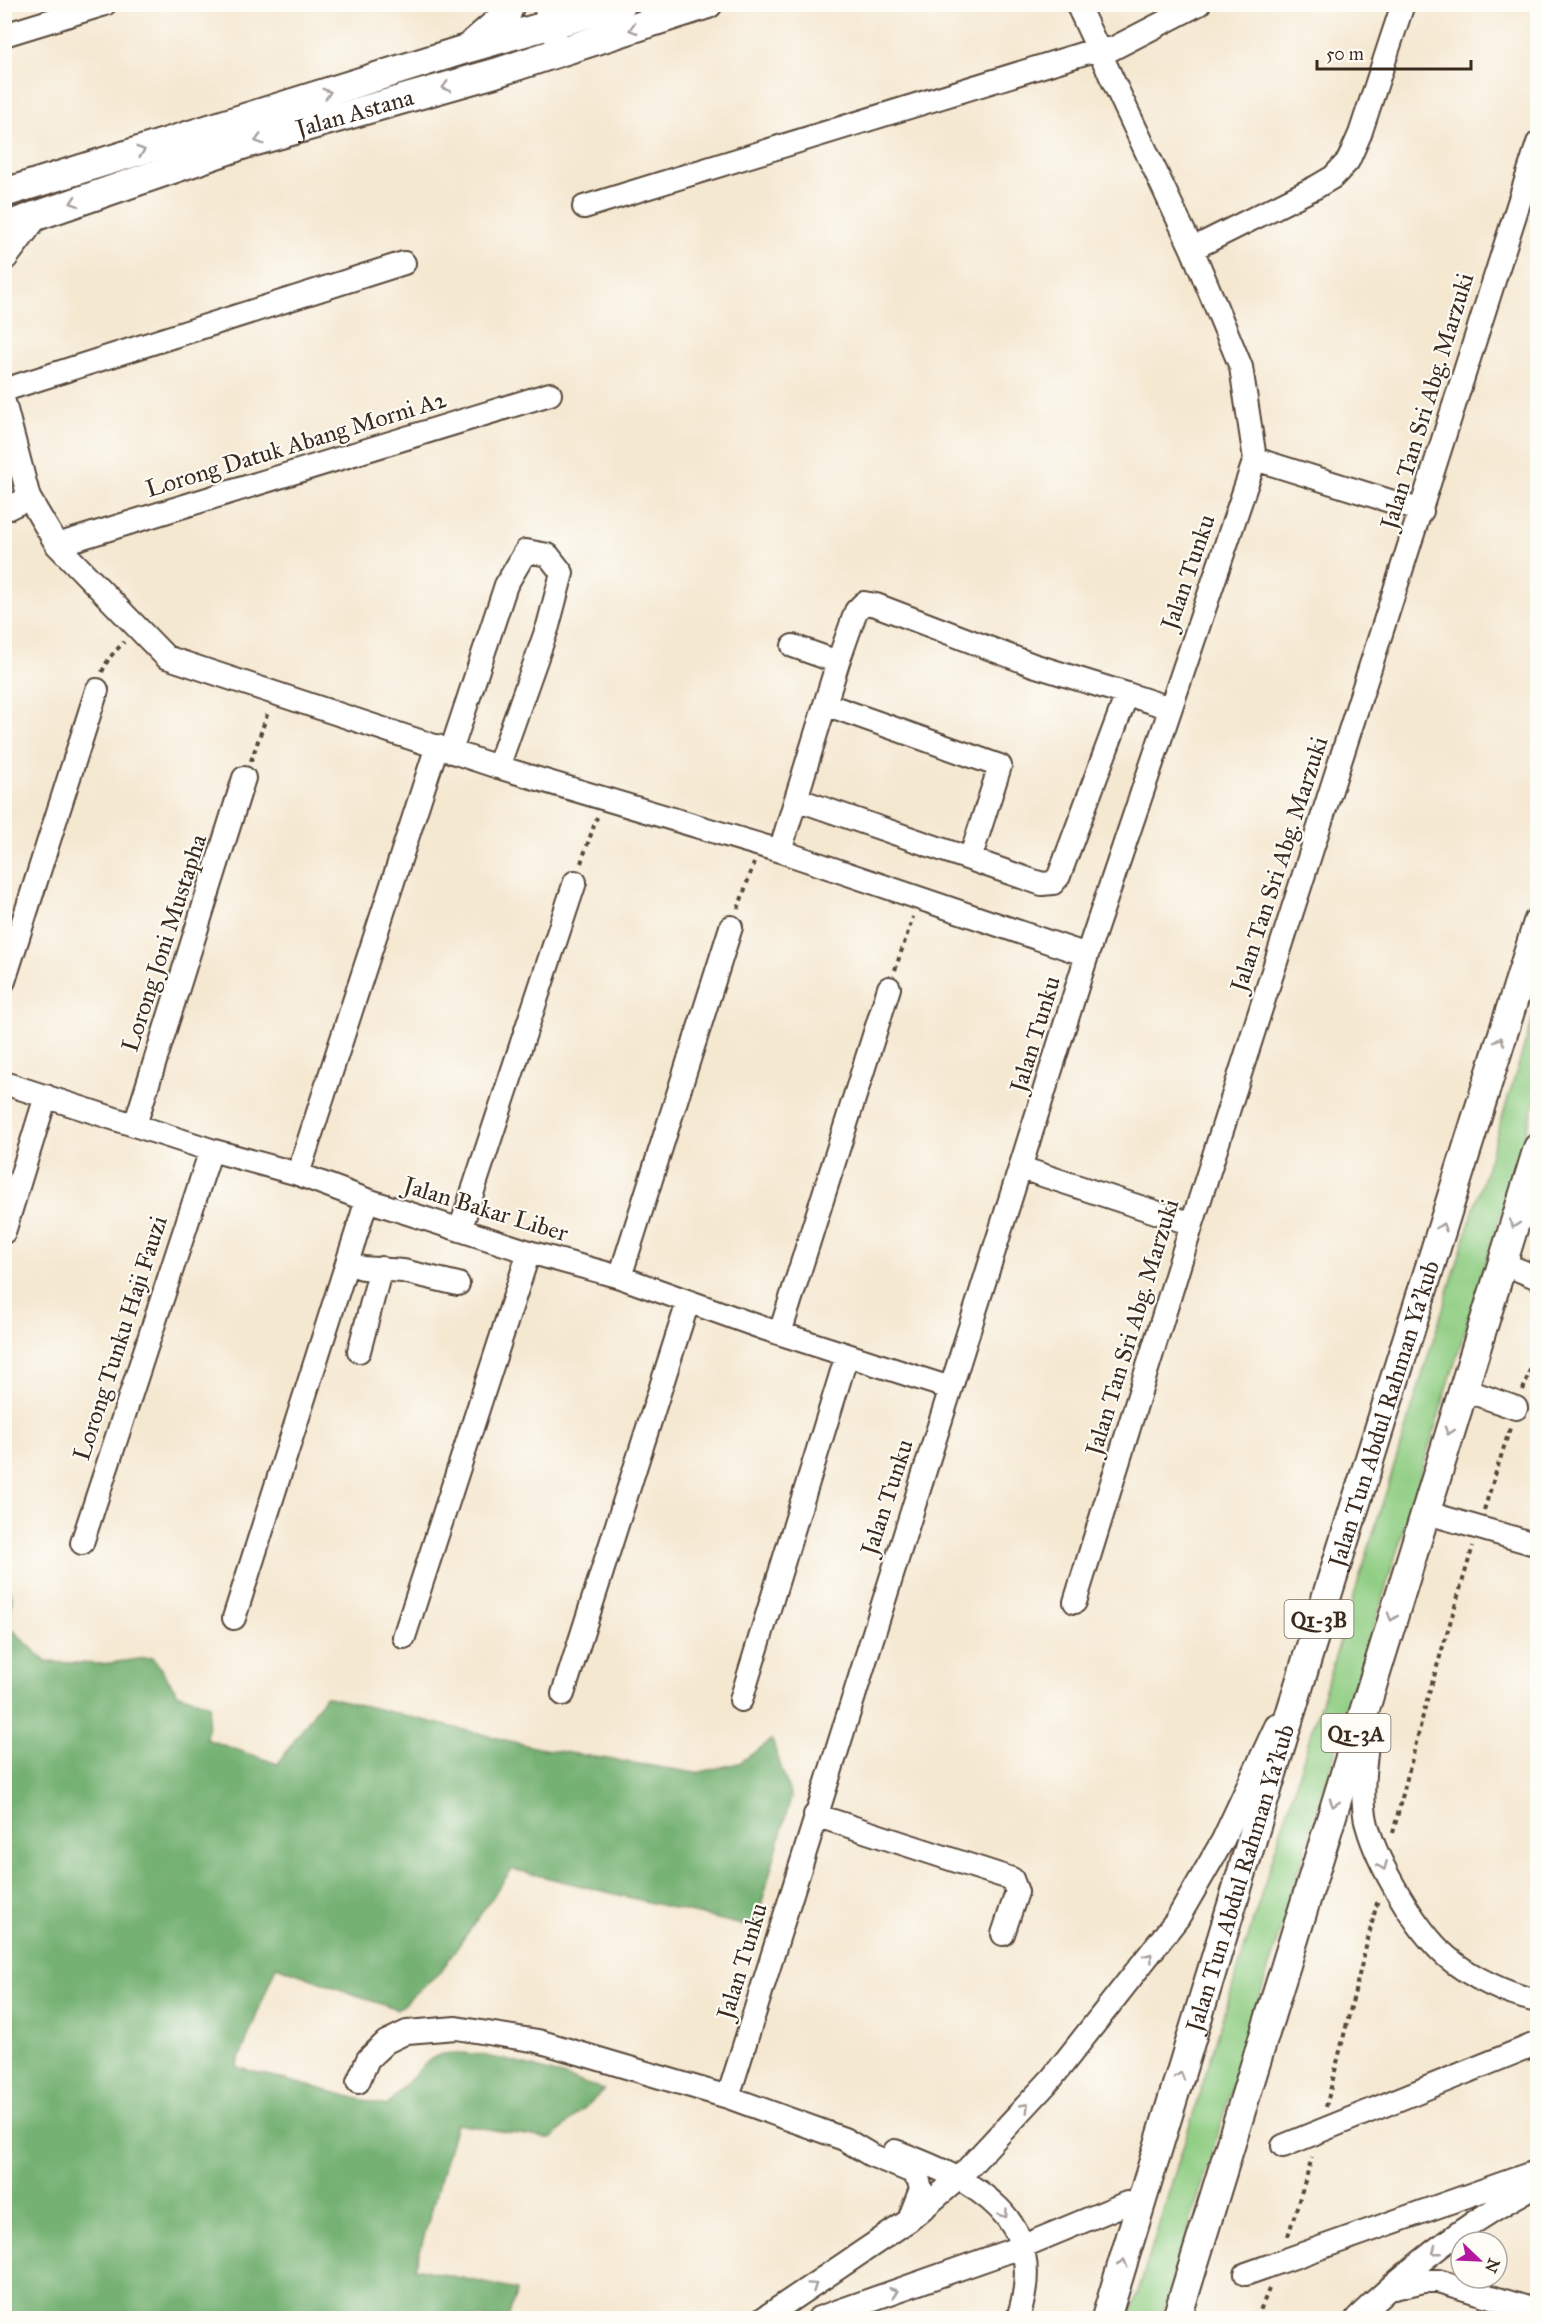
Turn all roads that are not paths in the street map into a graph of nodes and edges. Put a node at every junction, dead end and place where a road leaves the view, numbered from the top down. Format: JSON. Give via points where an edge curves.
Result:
{"nodes":[{"id":1,"x":105,"y":4,"type":"edge"},
{"id":2,"x":510,"y":4,"type":"edge"},
{"id":3,"x":708,"y":4,"type":"edge"},
{"id":4,"x":1077,"y":4,"type":"edge"},
{"id":5,"x":1199,"y":4,"type":"edge"},
{"id":6,"x":1403,"y":4,"type":"edge"},
{"id":7,"x":609,"y":6,"type":"edge"},
{"id":8,"x":547,"y":14,"type":"edge"},
{"id":9,"x":4,"y":35,"type":"edge"},
{"id":10,"x":469,"y":48,"type":"junction"},
{"id":11,"x":1098,"y":49,"type":"junction"},
{"id":12,"x":560,"y":51,"type":"junction"},
{"id":13,"x":1538,"y":143,"type":"edge"},
{"id":14,"x":4,"y":194,"type":"edge"},
{"id":15,"x":584,"y":207,"type":"dead end"},
{"id":16,"x":36,"y":215,"type":"junction"},
{"id":17,"x":4,"y":227,"type":"edge"},
{"id":18,"x":1192,"y":249,"type":"junction"},
{"id":19,"x":4,"y":256,"type":"edge"},
{"id":20,"x":404,"y":263,"type":"dead end"},
{"id":21,"x":4,"y":390,"type":"edge"},
{"id":22,"x":550,"y":394,"type":"dead end"},
{"id":23,"x":4,"y":402,"type":"edge"},
{"id":24,"x":1255,"y":459,"type":"junction"},
{"id":25,"x":29,"y":498,"type":"junction"},
{"id":26,"x":4,"y":510,"type":"edge"},
{"id":27,"x":1422,"y":511,"type":"junction"},
{"id":28,"x":57,"y":545,"type":"junction"},
{"id":29,"x":793,"y":646,"type":"dead end"},
{"id":30,"x":838,"y":662,"type":"junction"},
{"id":31,"x":97,"y":690,"type":"road end"},
{"id":32,"x":1127,"y":694,"type":"junction"},
{"id":33,"x":825,"y":704,"type":"junction"},
{"id":34,"x":1170,"y":708,"type":"junction"},
{"id":35,"x":444,"y":748,"type":"junction"},
{"id":36,"x":498,"y":767,"type":"junction"},
{"id":37,"x":244,"y":778,"type":"road end"},
{"id":38,"x":796,"y":799,"type":"junction"},
{"id":39,"x":770,"y":848,"type":"junction"},
{"id":40,"x":970,"y":859,"type":"junction"},
{"id":41,"x":575,"y":882,"type":"road end"},
{"id":42,"x":1538,"y":922,"type":"edge"},
{"id":43,"x":731,"y":927,"type":"road end"},
{"id":44,"x":1088,"y":956,"type":"junction"},
{"id":45,"x":4,"y":981,"type":"edge"},
{"id":46,"x":889,"y":988,"type":"road end"},
{"id":47,"x":4,"y":1083,"type":"edge"},
{"id":48,"x":46,"y":1096,"type":"junction"},
{"id":49,"x":135,"y":1125,"type":"junction"},
{"id":50,"x":1538,"y":1148,"type":"edge"},
{"id":51,"x":211,"y":1150,"type":"junction"},
{"id":52,"x":1021,"y":1168,"type":"junction"},
{"id":53,"x":298,"y":1174,"type":"junction"},
{"id":54,"x":367,"y":1200,"type":"junction"},
{"id":55,"x":1192,"y":1224,"type":"junction"},
{"id":56,"x":460,"y":1230,"type":"junction"},
{"id":57,"x":4,"y":1232,"type":"edge"},
{"id":58,"x":529,"y":1252,"type":"junction"},
{"id":59,"x":347,"y":1263,"type":"junction"},
{"id":60,"x":1502,"y":1263,"type":"junction"},
{"id":61,"x":381,"y":1268,"type":"junction"},
{"id":62,"x":620,"y":1277,"type":"junction"},
{"id":63,"x":1538,"y":1278,"type":"edge"},
{"id":64,"x":458,"y":1284,"type":"dead end"},
{"id":65,"x":688,"y":1302,"type":"junction"},
{"id":66,"x":780,"y":1333,"type":"junction"},
{"id":67,"x":360,"y":1351,"type":"dead end"},
{"id":68,"x":847,"y":1355,"type":"junction"},
{"id":69,"x":950,"y":1388,"type":"junction"},
{"id":70,"x":1462,"y":1389,"type":"junction"},
{"id":71,"x":1516,"y":1408,"type":"road end"},
{"id":72,"x":1424,"y":1512,"type":"junction"},
{"id":73,"x":81,"y":1543,"type":"dead end"},
{"id":74,"x":1538,"y":1545,"type":"edge"},
{"id":75,"x":1075,"y":1602,"type":"dead end"},
{"id":76,"x":234,"y":1618,"type":"dead end"},
{"id":77,"x":404,"y":1637,"type":"dead end"},
{"id":78,"x":1307,"y":1659,"type":"junction"},
{"id":79,"x":1377,"y":1664,"type":"junction"},
{"id":80,"x":563,"y":1694,"type":"dead end"},
{"id":81,"x":741,"y":1700,"type":"dead end"},
{"id":82,"x":815,"y":1815,"type":"junction"},
{"id":83,"x":1003,"y":1934,"type":"dead end"},
{"id":84,"x":1538,"y":2001,"type":"edge"},
{"id":85,"x":1538,"y":2043,"type":"edge"},
{"id":86,"x":358,"y":2082,"type":"dead end"},
{"id":87,"x":728,"y":2097,"type":"junction"},
{"id":88,"x":844,"y":2139,"type":"junction"},
{"id":89,"x":993,"y":2140,"type":"junction"},
{"id":90,"x":1283,"y":2146,"type":"dead end"},
{"id":91,"x":927,"y":2163,"type":"junction"},
{"id":92,"x":1538,"y":2171,"type":"edge"},
{"id":93,"x":959,"y":2178,"type":"junction"},
{"id":94,"x":1538,"y":2186,"type":"edge"},
{"id":95,"x":1509,"y":2200,"type":"junction"},
{"id":96,"x":1127,"y":2203,"type":"dead end"},
{"id":97,"x":908,"y":2221,"type":"junction"},
{"id":98,"x":1476,"y":2230,"type":"edge"},
{"id":99,"x":1021,"y":2247,"type":"junction"},
{"id":100,"x":1246,"y":2274,"type":"dead end"},
{"id":101,"x":1386,"y":2290,"type":"junction"},
{"id":102,"x":1484,"y":2290,"type":"edge"},
{"id":103,"x":1492,"y":2297,"type":"junction"},
{"id":104,"x":1538,"y":2311,"type":"edge"},
{"id":105,"x":764,"y":2319,"type":"edge"},
{"id":106,"x":819,"y":2319,"type":"edge"},
{"id":107,"x":1018,"y":2319,"type":"edge"},
{"id":108,"x":1106,"y":2319,"type":"edge"},
{"id":109,"x":1177,"y":2319,"type":"edge"},
{"id":110,"x":1357,"y":2319,"type":"edge"}],
"edges":[{"from":1,"to":9,"type":"street"},
{"from":2,"to":10,"type":"main road","via":[[506,15]]},
{"from":3,"to":12,"type":"main road","name":"Jalan Astana","one_way":true},
{"from":4,"to":11,"type":"street","name":"Jalan Tunku"},
{"from":5,"to":11,"type":"street","via":[[1112,49]]},
{"from":6,"to":18,"type":"street","via":[[1348,161],[1316,187]]},
{"from":7,"to":8,"type":"main road","name":"Jalan Astana"},
{"from":8,"to":10,"type":"main road","name":"Jalan Astana"},
{"from":8,"to":12,"type":"street"},
{"from":14,"to":10,"type":"main road","name":"Jalan Astana","one_way":true},
{"from":11,"to":15,"type":"street"},
{"from":11,"to":18,"type":"street","name":"Jalan Tunku"},
{"from":12,"to":16,"type":"main road","name":"Jalan Astana","one_way":true,"via":[[245,144]]},
{"from":13,"to":27,"type":"street","name":"Jalan Tan Sri Abg. Marzuki"},
{"from":16,"to":17,"type":"main road","name":"Jalan Astana"},
{"from":16,"to":19,"type":"main road"},
{"from":18,"to":24,"type":"street","name":"Jalan Tunku","via":[[1242,367]]},
{"from":20,"to":21,"type":"street"},
{"from":22,"to":28,"type":"street","name":"Lorong Datuk Abang Morni A2"},
{"from":23,"to":25,"type":"street"},
{"from":24,"to":27,"type":"street"},
{"from":24,"to":34,"type":"street","name":"Jalan Tunku"},
{"from":25,"to":26,"type":"street"},
{"from":25,"to":28,"type":"street"},
{"from":27,"to":55,"type":"street","name":"Jalan Tan Sri Abg. Marzuki"},
{"from":28,"to":35,"type":"street","via":[[166,657]]},
{"from":29,"to":30,"type":"street"},
{"from":30,"to":32,"type":"street","via":[[856,611],[864,603],[1033,665]]},
{"from":30,"to":33,"type":"street"},
{"from":31,"to":45,"type":"street"},
{"from":32,"to":34,"type":"street"},
{"from":32,"to":40,"type":"street","via":[[1059,876],[1053,883],[1042,884]]},
{"from":33,"to":38,"type":"street"},
{"from":33,"to":40,"type":"street","via":[[1000,766]]},
{"from":34,"to":44,"type":"street","name":"Jalan Tunku"},
{"from":35,"to":36,"type":"street"},
{"from":35,"to":36,"type":"street","via":[[506,585],[526,551],[548,555],[562,573],[548,626]]},
{"from":35,"to":53,"type":"street"},
{"from":36,"to":39,"type":"street"},
{"from":37,"to":49,"type":"street","name":"Lorong Joni Mustapha"},
{"from":38,"to":39,"type":"street"},
{"from":38,"to":40,"type":"street"},
{"from":39,"to":44,"type":"street"},
{"from":41,"to":56,"type":"street"},
{"from":78,"to":42,"type":"main road","name":"Jalan Tun Abdul Rahman Ya'kub","number":"Q1-3B","one_way":true},
{"from":43,"to":62,"type":"street"},
{"from":44,"to":52,"type":"street","name":"Jalan Tunku"},
{"from":46,"to":66,"type":"street"},
{"from":47,"to":48,"type":"street","name":"Jalan Bakar Liber"},
{"from":48,"to":49,"type":"street","name":"Jalan Bakar Liber"},
{"from":48,"to":57,"type":"street"},
{"from":49,"to":51,"type":"street","name":"Jalan Bakar Liber"},
{"from":50,"to":60,"type":"main road","number":"Q1-3A","one_way":true},
{"from":51,"to":53,"type":"street","name":"Jalan Bakar Liber"},
{"from":51,"to":73,"type":"street","name":"Lorong Tunku Haji Fauzi"},
{"from":52,"to":55,"type":"street"},
{"from":52,"to":69,"type":"street","name":"Jalan Tunku"},
{"from":53,"to":54,"type":"street","name":"Jalan Bakar Liber"},
{"from":54,"to":56,"type":"street","name":"Jalan Bakar Liber"},
{"from":54,"to":59,"type":"street"},
{"from":55,"to":75,"type":"street","name":"Jalan Tan Sri Abg. Marzuki"},
{"from":56,"to":58,"type":"street","name":"Jalan Bakar Liber"},
{"from":58,"to":62,"type":"street","name":"Jalan Bakar Liber"},
{"from":58,"to":77,"type":"street"},
{"from":59,"to":61,"type":"street"},
{"from":59,"to":76,"type":"street"},
{"from":60,"to":63,"type":"street"},
{"from":60,"to":70,"type":"main road","number":"Q1-3A"},
{"from":61,"to":64,"type":"street"},
{"from":61,"to":67,"type":"street"},
{"from":62,"to":65,"type":"street","name":"Jalan Bakar Liber"},
{"from":65,"to":66,"type":"street","name":"Jalan Bakar Liber"},
{"from":65,"to":80,"type":"street"},
{"from":66,"to":68,"type":"street","name":"Jalan Bakar Liber"},
{"from":68,"to":69,"type":"street","name":"Jalan Bakar Liber"},
{"from":68,"to":81,"type":"street"},
{"from":69,"to":82,"type":"street","name":"Jalan Tunku"},
{"from":70,"to":71,"type":"street"},
{"from":70,"to":72,"type":"main road","number":"Q1-3A","one_way":true},
{"from":72,"to":74,"type":"street"},
{"from":72,"to":79,"type":"main road","number":"Q1-3A","one_way":true},
{"from":89,"to":78,"type":"street","one_way":true,"via":[[1052,2078],[1178,1918],[1223,1840]]},
{"from":108,"to":78,"type":"main road","name":"Jalan Tun Abdul Rahman Ya'kub","number":"Q1-3B","one_way":true},
{"from":79,"to":84,"type":"street","one_way":true,"via":[[1364,1772],[1366,1824],[1384,1872],[1447,1957],[1485,1981]]},
{"from":79,"to":109,"type":"main road","number":"Q1-3A","one_way":true},
{"from":82,"to":83,"type":"street","via":[[1012,1879],[1017,1892]]},
{"from":82,"to":87,"type":"street","name":"Jalan Tunku"},
{"from":85,"to":90,"type":"street"},
{"from":86,"to":87,"type":"street","via":[[368,2059],[386,2042],[407,2032],[456,2028],[538,2041]]},
{"from":87,"to":88,"type":"street"},
{"from":88,"to":91,"type":"street","via":[[872,2142]]},
{"from":88,"to":97,"type":"street","via":[[918,2178],[919,2200]]},
{"from":89,"to":91,"type":"street","via":[[976,2144],[955,2159]]},
{"from":89,"to":93,"type":"street"},
{"from":91,"to":93,"type":"street"},
{"from":92,"to":100,"type":"street"},
{"from":93,"to":97,"type":"street"},
{"from":93,"to":99,"type":"street","one_way":true,"via":[[1002,2209]]},
{"from":94,"to":95,"type":"street"},
{"from":95,"to":98,"type":"street"},
{"from":95,"to":101,"type":"street","one_way":true,"via":[[1470,2223]]},
{"from":96,"to":99,"type":"street"},
{"from":105,"to":97,"type":"street","one_way":true},
{"from":106,"to":99,"type":"street","one_way":true},
{"from":99,"to":107,"type":"street","via":[[1026,2266],[1026,2295]]},
{"from":101,"to":103,"type":"street","via":[[1438,2281]]},
{"from":101,"to":110,"type":"street"},
{"from":102,"to":103,"type":"street"},
{"from":103,"to":104,"type":"street"}]}
